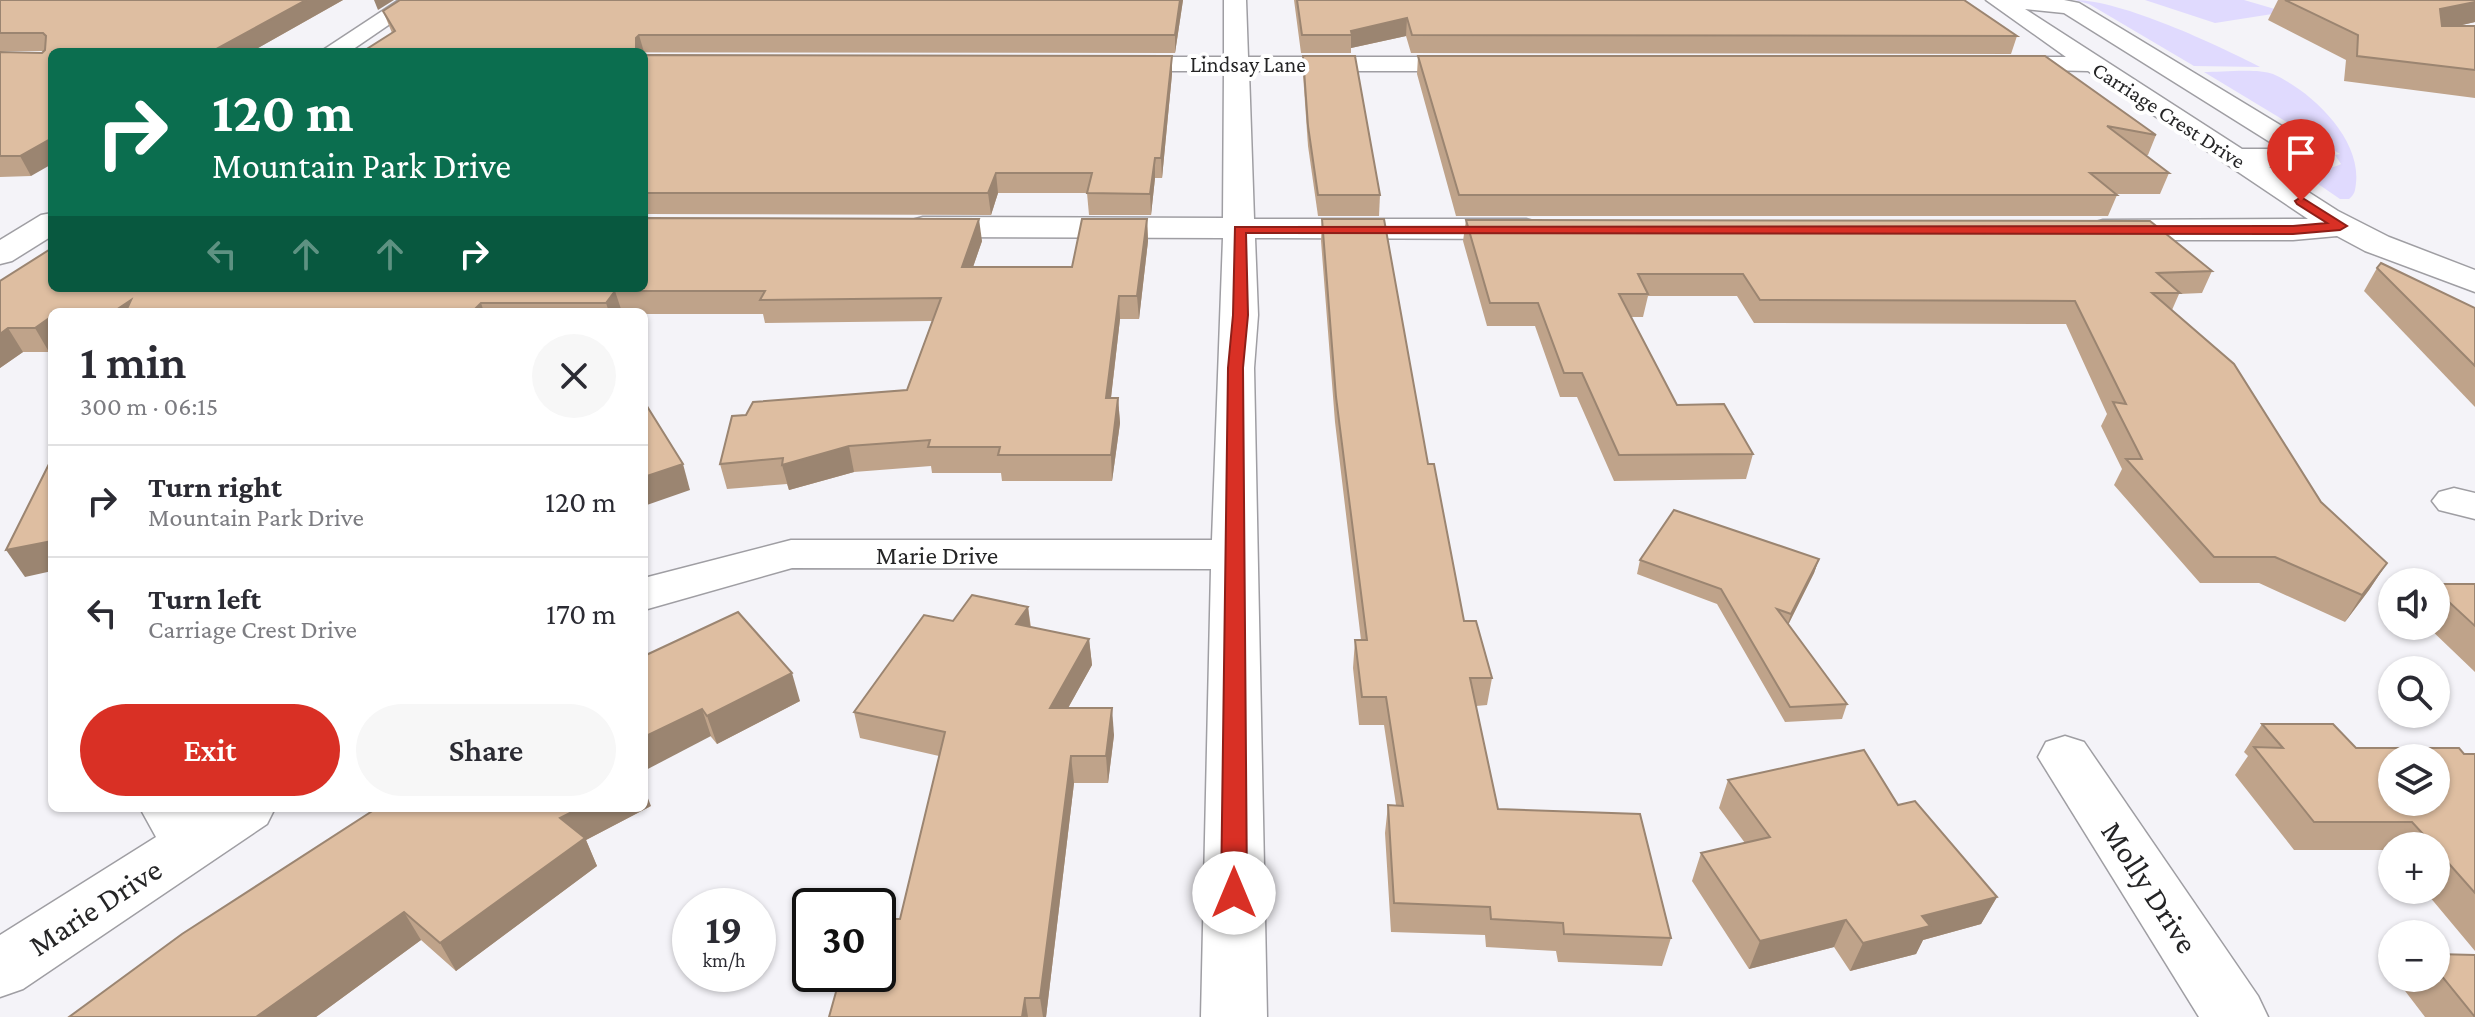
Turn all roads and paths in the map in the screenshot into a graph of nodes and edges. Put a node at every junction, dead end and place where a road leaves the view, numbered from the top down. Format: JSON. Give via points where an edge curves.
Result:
{"nodes":[{"id":1,"x":414,"y":0,"type":"edge"},
{"id":2,"x":1235,"y":0,"type":"edge"},
{"id":3,"x":1998,"y":1,"type":"edge"},
{"id":4,"x":338,"y":48,"type":"edge"},
{"id":5,"x":1090,"y":64,"type":"edge"},
{"id":6,"x":1235,"y":64,"type":"junction"},
{"id":7,"x":1502,"y":64,"type":"edge"},
{"id":8,"x":1982,"y":64,"type":"edge"},
{"id":9,"x":2092,"y":64,"type":"junction"},
{"id":10,"x":2235,"y":158,"type":"junction"},
{"id":11,"x":2340,"y":226,"type":"junction"},
{"id":12,"x":48,"y":227,"type":"edge"},
{"id":13,"x":892,"y":227,"type":"edge"},
{"id":14,"x":1240,"y":229,"type":"junction"},
{"id":15,"x":1548,"y":229,"type":"edge"},
{"id":16,"x":0,"y":230,"type":"edge"},
{"id":17,"x":2071,"y":230,"type":"edge"},
{"id":18,"x":0,"y":254,"type":"edge"},
{"id":19,"x":2475,"y":282,"type":"edge"},
{"id":20,"x":1235,"y":555,"type":"junction"},
{"id":21,"x":648,"y":593,"type":"edge"},
{"id":22,"x":2065,"y":757,"type":"dead end"},
{"id":23,"x":232,"y":812,"type":"edge"},
{"id":24,"x":179,"y":826,"type":"edge"},
{"id":25,"x":0,"y":969,"type":"edge"},
{"id":26,"x":1234,"y":1017,"type":"edge"},
{"id":27,"x":2235,"y":1017,"type":"edge"}],
"edges":[{"from":1,"to":4,"type":"street"},
{"from":2,"to":6,"type":"street"},
{"from":3,"to":9,"type":"street","name":"Carriage Crest Drive"},
{"from":3,"to":10,"type":"street","via":[[2071,8],[2303,151],[2297,158]]},
{"from":5,"to":6,"type":"street","name":"Lindsay Lane"},
{"from":6,"to":7,"type":"street","name":"Lindsay Lane"},
{"from":6,"to":14,"type":"street"},
{"from":8,"to":9,"type":"street"},
{"from":9,"to":10,"type":"street","name":"Carriage Crest Drive"},
{"from":10,"to":11,"type":"street","name":"Carriage Crest Drive"},
{"from":11,"to":17,"type":"street"},
{"from":11,"to":19,"type":"street","name":"Carriage Crest Drive"},
{"from":12,"to":16,"type":"street"},
{"from":12,"to":18,"type":"street"},
{"from":13,"to":14,"type":"street"},
{"from":14,"to":15,"type":"street"},
{"from":14,"to":20,"type":"street"},
{"from":20,"to":21,"type":"street","name":"Marie Drive","via":[[791,554]]},
{"from":20,"to":26,"type":"street"},
{"from":22,"to":27,"type":"street","name":"Molly Drive"},
{"from":23,"to":24,"type":"street","name":"Marie Drive"},
{"from":24,"to":25,"type":"street","name":"Marie Drive"}]}
